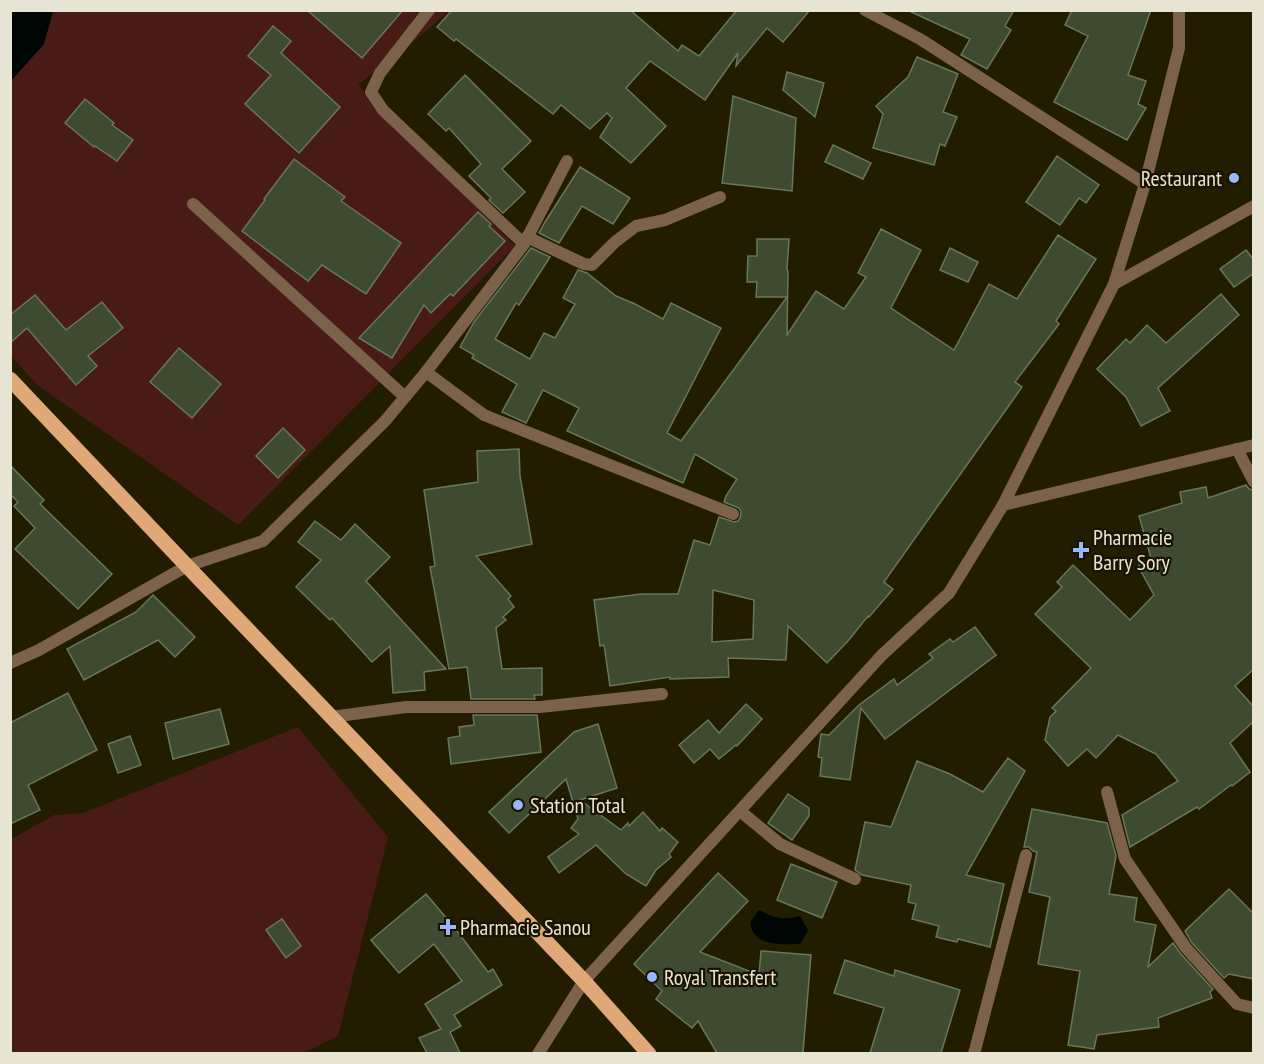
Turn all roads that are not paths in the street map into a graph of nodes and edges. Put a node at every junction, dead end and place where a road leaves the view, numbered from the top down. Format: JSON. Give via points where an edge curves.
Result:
{"nodes":[{"id":1,"x":429,"y":10,"type":"edge"},
{"id":2,"x":865,"y":10,"type":"edge"},
{"id":3,"x":1179,"y":10,"type":"edge"},
{"id":4,"x":567,"y":161,"type":"dead end"},
{"id":5,"x":1145,"y":184,"type":"junction"},
{"id":6,"x":720,"y":197,"type":"dead end"},
{"id":7,"x":193,"y":204,"type":"dead end"},
{"id":8,"x":1254,"y":206,"type":"edge"},
{"id":9,"x":526,"y":241,"type":"junction"},
{"id":10,"x":1114,"y":284,"type":"junction"},
{"id":11,"x":426,"y":372,"type":"junction"},
{"id":12,"x":10,"y":379,"type":"edge"},
{"id":13,"x":405,"y":397,"type":"junction"},
{"id":14,"x":1254,"y":445,"type":"edge"},
{"id":15,"x":1237,"y":449,"type":"junction"},
{"id":16,"x":1254,"y":482,"type":"edge"},
{"id":17,"x":1003,"y":505,"type":"junction"},
{"id":18,"x":734,"y":514,"type":"dead end"},
{"id":19,"x":187,"y":566,"type":"junction"},
{"id":20,"x":10,"y":663,"type":"edge"},
{"id":21,"x":662,"y":694,"type":"dead end"},
{"id":22,"x":331,"y":717,"type":"junction"},
{"id":23,"x":1107,"y":792,"type":"dead end"},
{"id":24,"x":740,"y":811,"type":"junction"},
{"id":25,"x":1026,"y":855,"type":"dead end"},
{"id":26,"x":855,"y":879,"type":"dead end"},
{"id":27,"x":584,"y":981,"type":"junction"},
{"id":28,"x":1254,"y":1008,"type":"edge"},
{"id":29,"x":538,"y":1053,"type":"edge"},
{"id":30,"x":649,"y":1053,"type":"edge"},
{"id":31,"x":974,"y":1053,"type":"edge"}],
"edges":[{"from":1,"to":9,"type":"street","via":[[380,73],[371,92],[383,110]]},
{"from":2,"to":5,"type":"street","via":[[920,39]]},
{"from":3,"to":5,"type":"street","via":[[1179,48]]},
{"from":4,"to":9,"type":"street"},
{"from":5,"to":10,"type":"street"},
{"from":6,"to":9,"type":"street","via":[[665,220],[636,226],[592,265]]},
{"from":7,"to":13,"type":"street"},
{"from":8,"to":10,"type":"street"},
{"from":9,"to":11,"type":"street"},
{"from":10,"to":17,"type":"street"},
{"from":11,"to":13,"type":"street"},
{"from":11,"to":18,"type":"street","via":[[484,414]]},
{"from":12,"to":19,"type":"main road"},
{"from":13,"to":19,"type":"street","via":[[263,541]]},
{"from":14,"to":15,"type":"street"},
{"from":15,"to":16,"type":"street"},
{"from":15,"to":17,"type":"street"},
{"from":17,"to":24,"type":"street","via":[[950,593],[882,654]]},
{"from":19,"to":20,"type":"street"},
{"from":19,"to":22,"type":"main road"},
{"from":21,"to":22,"type":"street","via":[[540,707],[406,707]]},
{"from":22,"to":27,"type":"main road"},
{"from":23,"to":28,"type":"street","via":[[1125,860],[1186,948],[1238,1004]]},
{"from":24,"to":26,"type":"street","via":[[780,844]]},
{"from":24,"to":27,"type":"street"},
{"from":25,"to":31,"type":"street"},
{"from":27,"to":29,"type":"street"},
{"from":27,"to":30,"type":"main road"}]}
